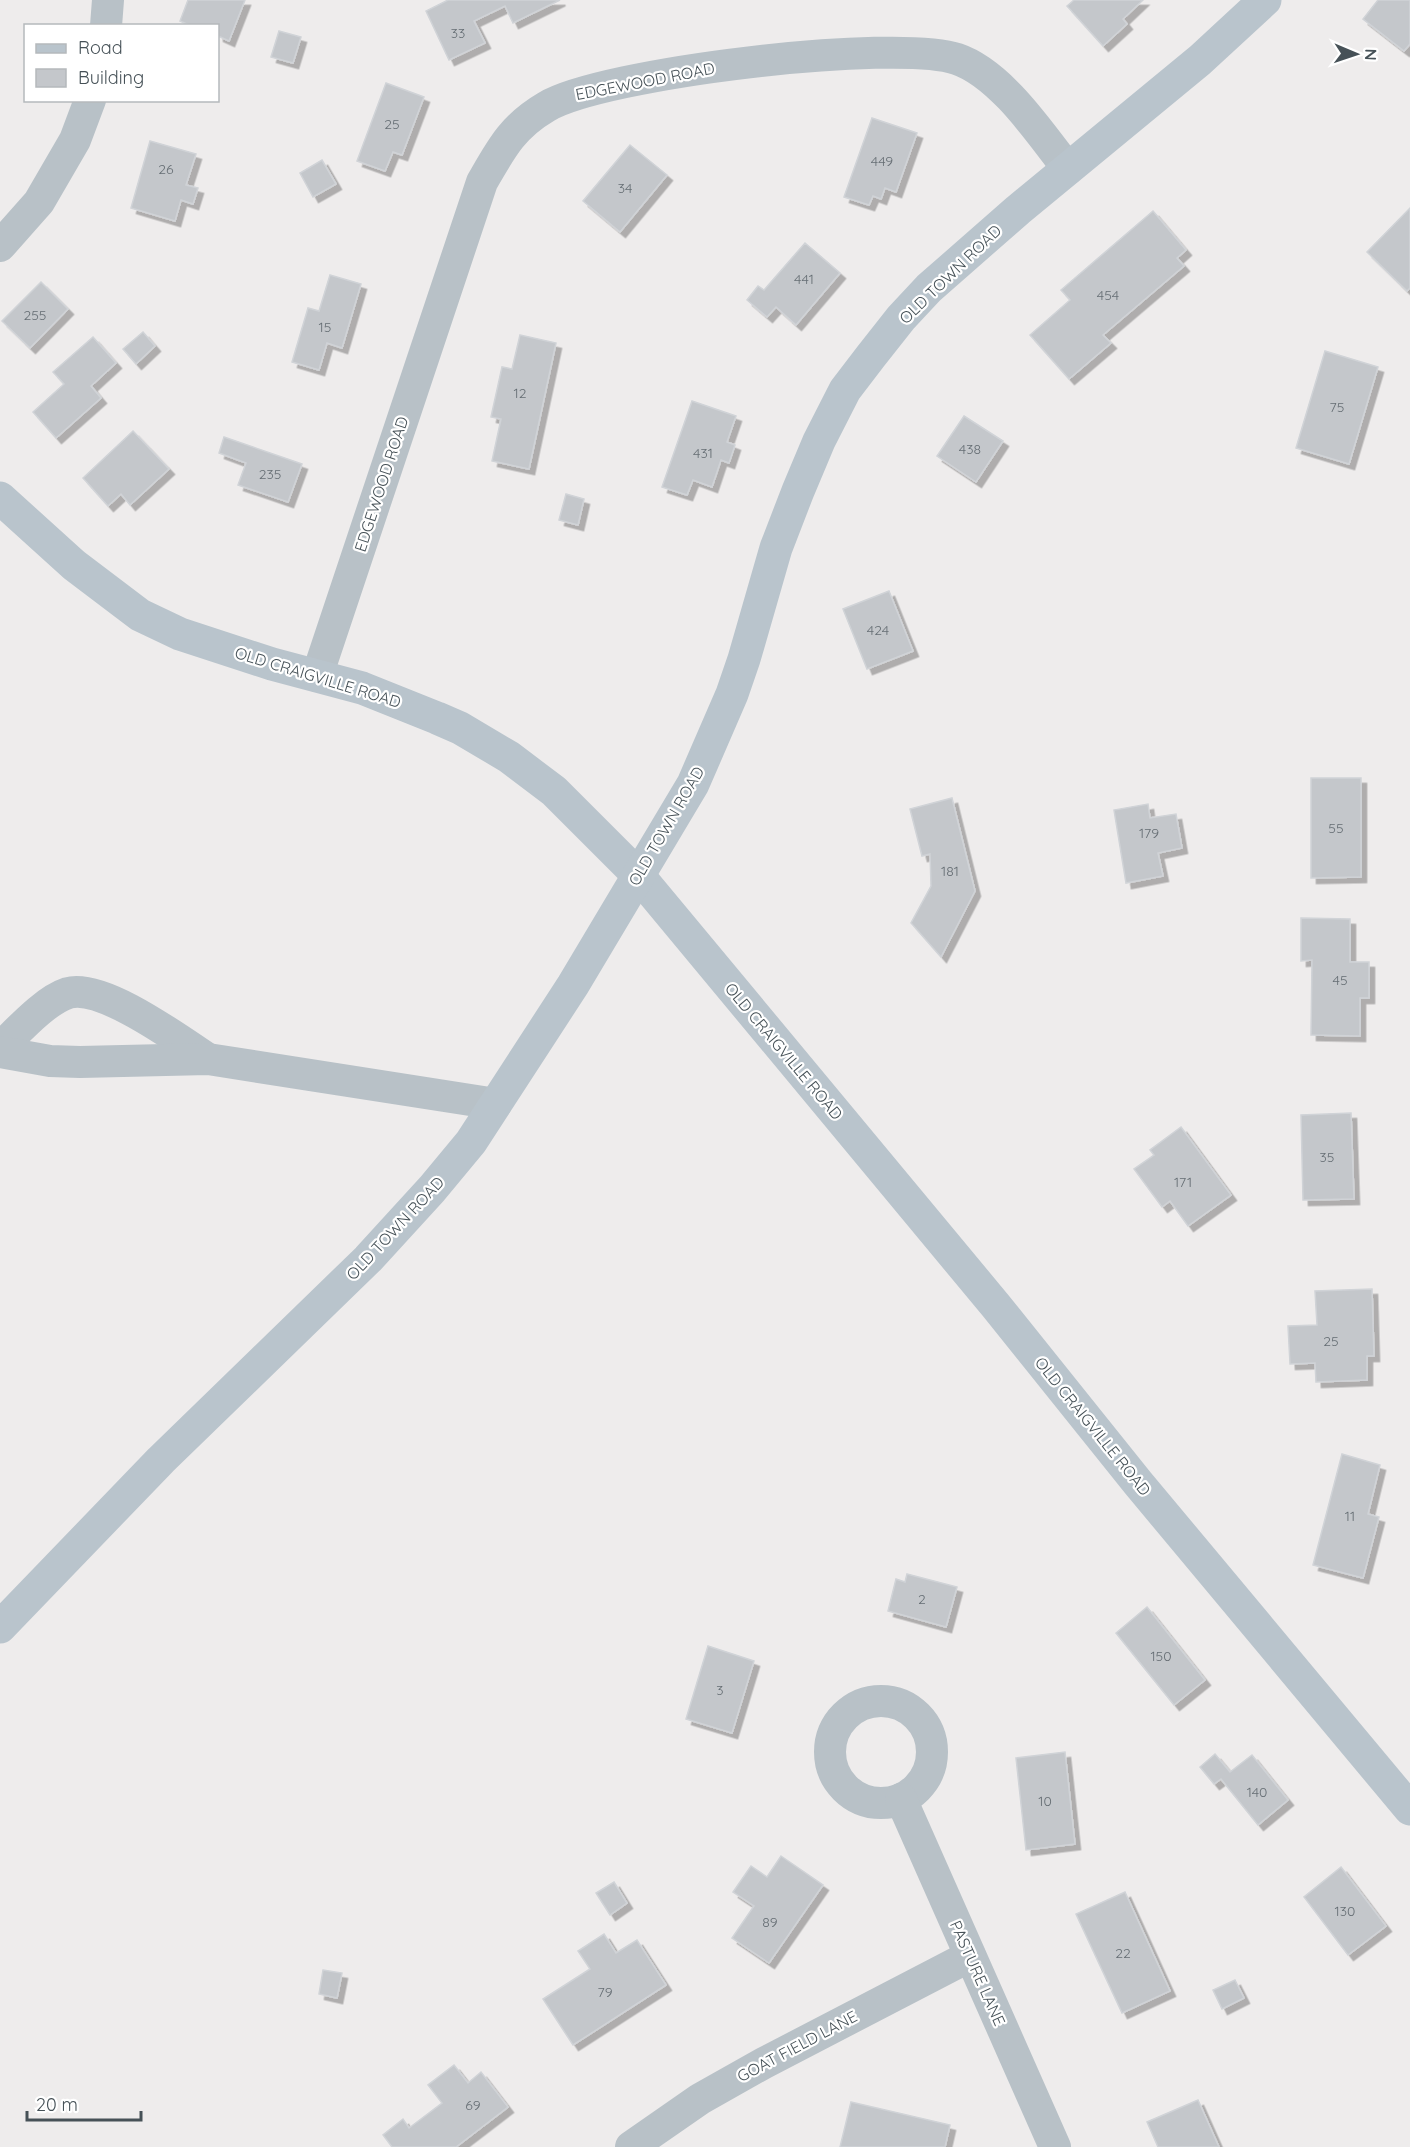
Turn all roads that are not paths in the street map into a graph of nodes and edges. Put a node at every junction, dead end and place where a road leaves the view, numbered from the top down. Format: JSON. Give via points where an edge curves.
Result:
{"nodes":[{"id":1,"x":108,"y":0,"type":"edge"},
{"id":2,"x":1265,"y":0,"type":"edge"},
{"id":3,"x":106,"y":24,"type":"edge"},
{"id":4,"x":89,"y":102,"type":"edge"},
{"id":5,"x":1068,"y":169,"type":"junction"},
{"id":6,"x":0,"y":246,"type":"edge"},
{"id":7,"x":0,"y":498,"type":"edge"},
{"id":8,"x":317,"y":676,"type":"junction"},
{"id":9,"x":638,"y":875,"type":"junction"},
{"id":10,"x":0,"y":1050,"type":"edge"},
{"id":11,"x":208,"y":1059,"type":"junction"},
{"id":12,"x":496,"y":1104,"type":"junction"},
{"id":13,"x":0,"y":1627,"type":"edge"},
{"id":14,"x":901,"y":1799,"type":"dead end"},
{"id":15,"x":1410,"y":1809,"type":"edge"},
{"id":16,"x":970,"y":1956,"type":"junction"},
{"id":17,"x":631,"y":2147,"type":"edge"},
{"id":18,"x":1055,"y":2147,"type":"edge"}],
"edges":[{"from":1,"to":3,"type":"street"},
{"from":2,"to":5,"type":"street","name":"OLD TOWN ROAD","via":[[1200,60]]},
{"from":4,"to":6,"type":"street","via":[[75,140],[39,202]]},
{"from":5,"to":8,"type":"street","name":"EDGEWOOD ROAD","via":[[996,83],[955,58],[862,53],[784,59],[695,70],[592,90],[546,106],[513,131],[482,182]]},
{"from":5,"to":9,"type":"street","name":"OLD TOWN ROAD","via":[[929,288],[845,390],[815,451],[776,548],[744,659],[714,737],[693,784]]},
{"from":7,"to":8,"type":"street","name":"OLD CRAIGVILLE ROAD","via":[[74,566],[140,615],[180,634]]},
{"from":8,"to":9,"type":"street","name":"OLD CRAIGVILLE ROAD","via":[[400,702],[460,728],[509,757],[554,791]]},
{"from":9,"to":12,"type":"street","name":"OLD TOWN ROAD"},
{"from":9,"to":15,"type":"street","name":"OLD CRAIGVILLE ROAD"},
{"from":10,"to":11,"type":"street","via":[[50,1061]]},
{"from":10,"to":11,"type":"street","via":[[29,1020],[69,993],[89,994],[127,1007]]},
{"from":11,"to":12,"type":"street"},
{"from":12,"to":13,"type":"street","name":"OLD TOWN ROAD","via":[[471,1142],[368,1259],[161,1461]]},
{"from":14,"to":16,"type":"street","name":"PASTURE LANE"},
{"from":16,"to":17,"type":"street","name":"GOAT FIELD LANE","via":[[700,2099]]},
{"from":16,"to":18,"type":"street","name":"PASTURE LANE"}]}
